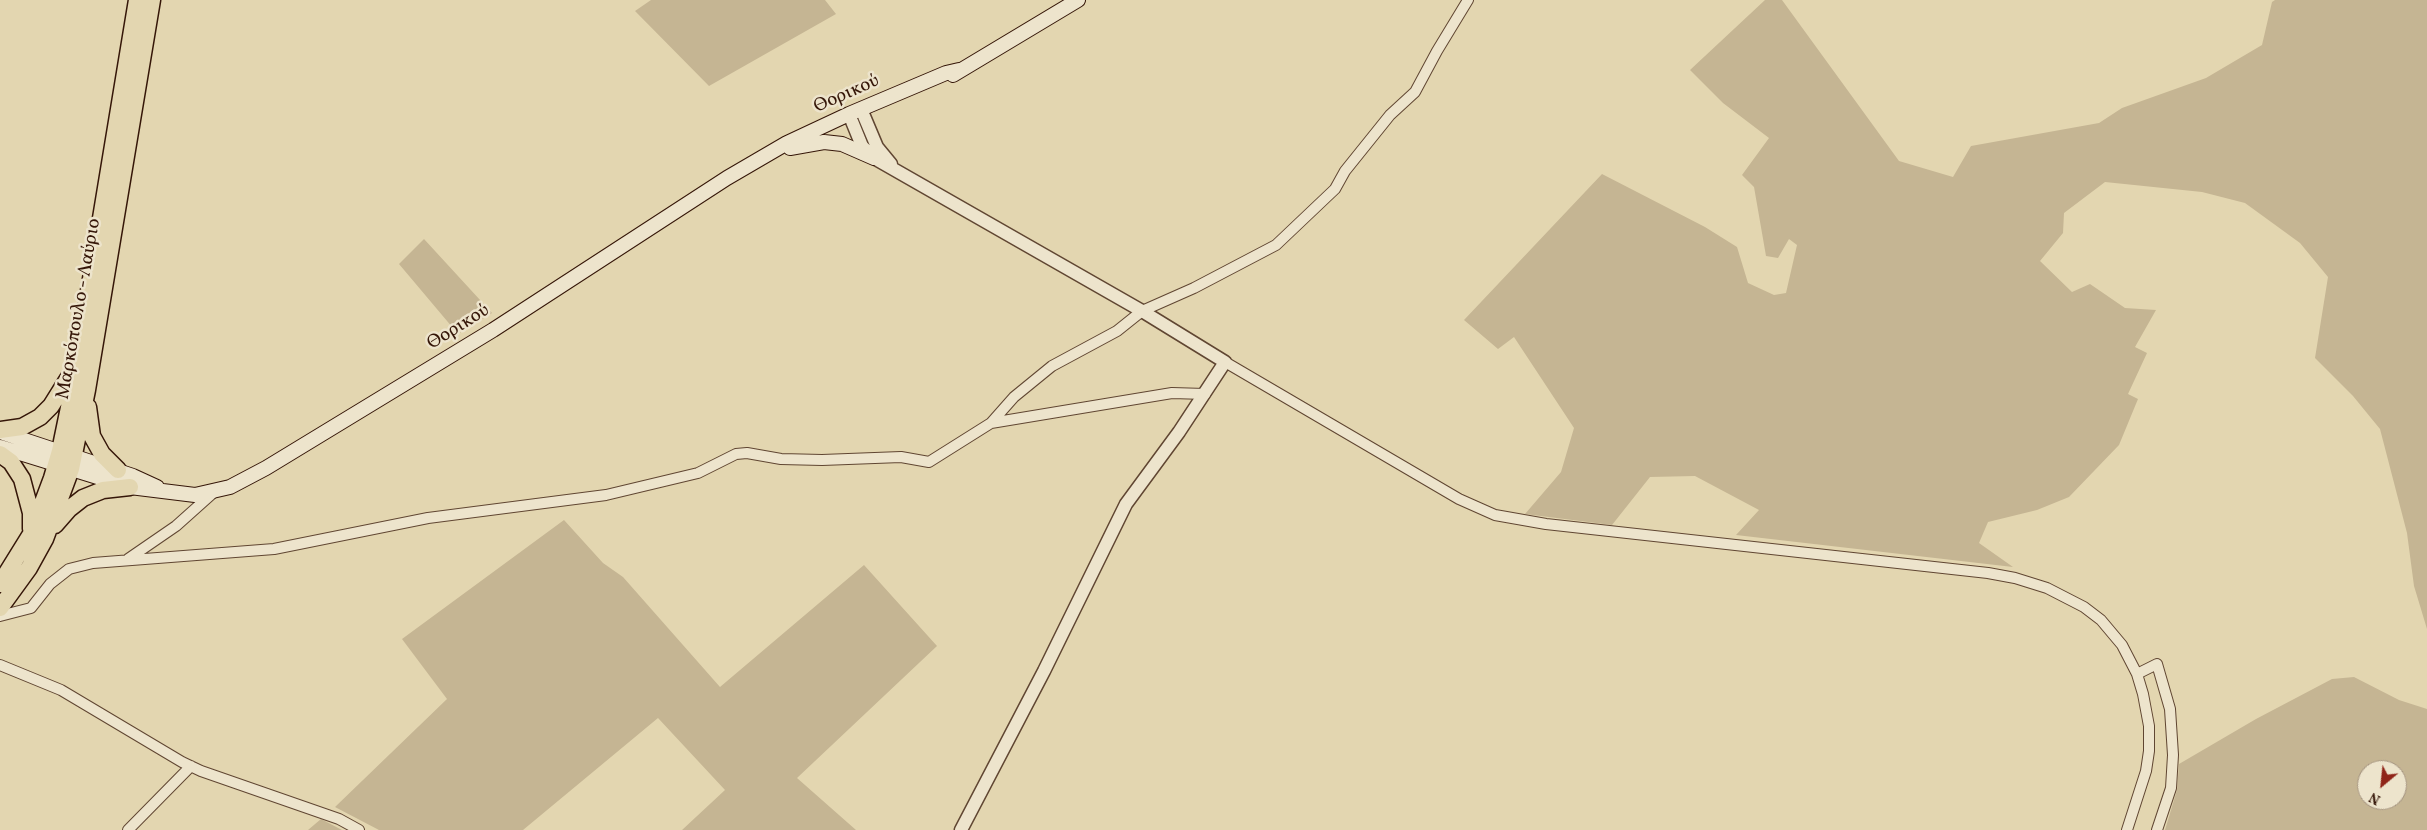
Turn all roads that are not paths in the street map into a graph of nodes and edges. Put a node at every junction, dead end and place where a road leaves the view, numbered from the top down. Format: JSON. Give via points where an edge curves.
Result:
{"nodes":[{"id":1,"x":1078,"y":0,"type":"edge"},
{"id":2,"x":1468,"y":0,"type":"edge"},
{"id":3,"x":151,"y":1,"type":"edge"},
{"id":4,"x":857,"y":116,"type":"junction"},
{"id":5,"x":789,"y":148,"type":"junction"},
{"id":6,"x":874,"y":158,"type":"junction"},
{"id":7,"x":753,"y":163,"type":"junction"},
{"id":8,"x":899,"y":170,"type":"junction"},
{"id":9,"x":1142,"y":311,"type":"junction"},
{"id":10,"x":1225,"y":362,"type":"junction"},
{"id":11,"x":76,"y":366,"type":"junction"},
{"id":12,"x":87,"y":390,"type":"junction"},
{"id":13,"x":1205,"y":394,"type":"junction"},
{"id":14,"x":991,"y":423,"type":"junction"},
{"id":15,"x":0,"y":431,"type":"edge"},
{"id":16,"x":0,"y":447,"type":"edge"},
{"id":17,"x":0,"y":454,"type":"edge"},
{"id":18,"x":65,"y":460,"type":"junction"},
{"id":19,"x":118,"y":470,"type":"junction"},
{"id":20,"x":130,"y":487,"type":"junction"},
{"id":21,"x":214,"y":492,"type":"junction"},
{"id":22,"x":172,"y":494,"type":"junction"},
{"id":23,"x":38,"y":536,"type":"junction"},
{"id":24,"x":128,"y":559,"type":"junction"},
{"id":25,"x":0,"y":584,"type":"edge"},
{"id":26,"x":0,"y":608,"type":"edge"},
{"id":27,"x":0,"y":616,"type":"edge"},
{"id":28,"x":0,"y":665,"type":"edge"},
{"id":29,"x":2137,"y":674,"type":"junction"},
{"id":30,"x":191,"y":766,"type":"junction"},
{"id":31,"x":128,"y":830,"type":"edge"},
{"id":32,"x":359,"y":830,"type":"edge"},
{"id":33,"x":961,"y":830,"type":"edge"},
{"id":34,"x":2127,"y":830,"type":"edge"},
{"id":35,"x":2157,"y":830,"type":"edge"}],
"edges":[{"from":1,"to":4,"type":"main road","name":"Θορικού","via":[[948,79]]},
{"from":2,"to":9,"type":"street","via":[[1415,92],[1390,115],[1345,171],[1335,189],[1297,226],[1261,255]]},
{"from":3,"to":11,"type":"highway","name":"Μαρκόπουλο - Λαύριο"},
{"from":3,"to":12,"type":"highway","name":"Μαρκόπουλο - Λαύριο"},
{"from":4,"to":5,"type":"main road","name":"Θορικού"},
{"from":4,"to":6,"type":"street","via":[[862,146]]},
{"from":4,"to":7,"type":"main road","name":"Θορικού","via":[[802,136]]},
{"from":4,"to":8,"type":"street","via":[[877,146]]},
{"from":5,"to":6,"type":"main road","via":[[815,143],[842,144]]},
{"from":5,"to":7,"type":"main road","name":"Θορικού"},
{"from":6,"to":8,"type":"street"},
{"from":7,"to":21,"type":"main road","name":"Θορικού","via":[[493,330],[243,481]]},
{"from":8,"to":9,"type":"street"},
{"from":9,"to":10,"type":"street"},
{"from":9,"to":14,"type":"street","via":[[1117,331],[1052,366],[1014,396]]},
{"from":10,"to":13,"type":"street"},
{"from":10,"to":29,"type":"street","via":[[1459,499],[1495,515],[1546,524],[1988,573],[2030,581],[2084,607],[2100,620],[2122,645]]},
{"from":11,"to":15,"type":"highway","via":[[52,406],[40,417],[22,427]]},
{"from":11,"to":18,"type":"highway","name":"Μαρκόπουλο - Λαύριο"},
{"from":12,"to":18,"type":"highway","name":"Μαρκόπουλο - Λαύριο"},
{"from":12,"to":19,"type":"highway","via":[[92,436],[102,454]]},
{"from":13,"to":14,"type":"street","via":[[1172,393]]},
{"from":13,"to":33,"type":"street","via":[[1126,504]]},
{"from":14,"to":24,"type":"street","via":[[929,462],[901,457],[781,459],[742,453],[698,473],[606,494],[428,518],[274,549]]},
{"from":15,"to":18,"type":"main road"},
{"from":16,"to":18,"type":"main road"},
{"from":17,"to":23,"type":"highway","via":[[11,462],[22,479]]},
{"from":18,"to":19,"type":"main road","name":"Θορικού"},
{"from":18,"to":20,"type":"main road","name":"Θορικού"},
{"from":18,"to":23,"type":"highway","name":"Μαρκόπουλο - Λαύριο"},
{"from":19,"to":22,"type":"main road","name":"Θορικού"},
{"from":20,"to":22,"type":"main road","name":"Θορικού"},
{"from":20,"to":23,"type":"highway","via":[[103,490],[83,498]]},
{"from":21,"to":22,"type":"main road","name":"Θορικού"},
{"from":21,"to":24,"type":"street","via":[[176,526]]},
{"from":23,"to":25,"type":"highway","name":"Μαρκόπουλο - Λαύριο"},
{"from":23,"to":26,"type":"highway","name":"Μαρκόπουλο - Λαύριο","via":[[29,568]]},
{"from":24,"to":27,"type":"street","via":[[69,569],[50,584],[31,608]]},
{"from":28,"to":30,"type":"street","via":[[61,690]]},
{"from":29,"to":34,"type":"street","via":[[2147,718],[2150,751]]},
{"from":29,"to":35,"type":"street","via":[[2157,664],[2170,709],[2171,788]]},
{"from":30,"to":31,"type":"street"},
{"from":30,"to":32,"type":"street","via":[[339,819]]}]}
